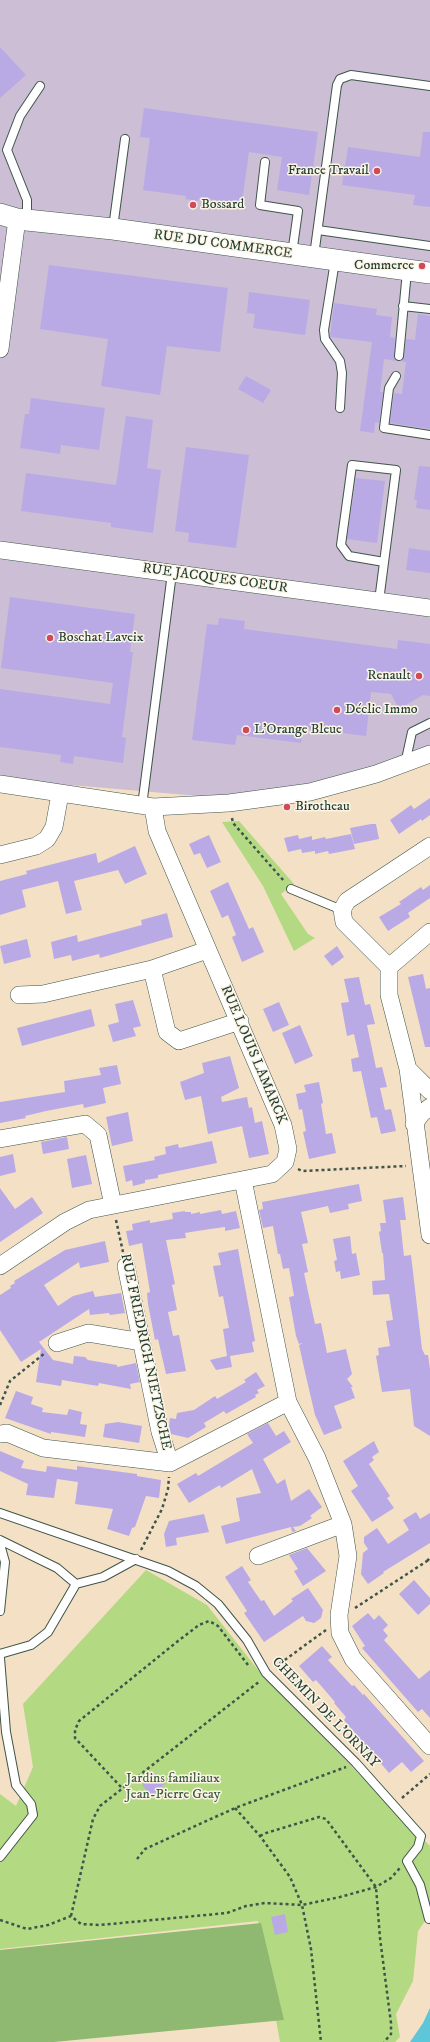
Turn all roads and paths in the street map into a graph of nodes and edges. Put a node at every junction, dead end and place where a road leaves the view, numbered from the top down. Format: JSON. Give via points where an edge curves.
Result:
{"nodes":[{"id":1,"x":40,"y":86,"type":"dead end"},
{"id":2,"x":430,"y":86,"type":"edge"},
{"id":3,"x":125,"y":140,"type":"dead end"},
{"id":4,"x":4,"y":149,"type":"edge"},
{"id":5,"x":265,"y":162,"type":"dead end"},
{"id":6,"x":14,"y":218,"type":"edge"},
{"id":7,"x":113,"y":229,"type":"junction"},
{"id":8,"x":318,"y":230,"type":"junction"},
{"id":9,"x":430,"y":246,"type":"edge"},
{"id":10,"x":292,"y":255,"type":"junction"},
{"id":11,"x":314,"y":257,"type":"junction"},
{"id":12,"x":335,"y":260,"type":"junction"},
{"id":13,"x":407,"y":270,"type":"junction"},
{"id":14,"x":430,"y":273,"type":"edge"},
{"id":15,"x":403,"y":306,"type":"junction"},
{"id":16,"x":430,"y":309,"type":"edge"},
{"id":17,"x":0,"y":349,"type":"edge"},
{"id":18,"x":399,"y":356,"type":"dead end"},
{"id":19,"x":396,"y":376,"type":"dead end"},
{"id":20,"x":340,"y":408,"type":"dead end"},
{"id":21,"x":430,"y":435,"type":"edge"},
{"id":22,"x":0,"y":550,"type":"edge"},
{"id":23,"x":384,"y":562,"type":"junction"},
{"id":24,"x":172,"y":573,"type":"junction"},
{"id":25,"x":380,"y":601,"type":"junction"},
{"id":26,"x":430,"y":608,"type":"edge"},
{"id":27,"x":430,"y":723,"type":"edge"},
{"id":28,"x":430,"y":754,"type":"edge"},
{"id":29,"x":405,"y":764,"type":"junction"},
{"id":30,"x":0,"y":784,"type":"edge"},
{"id":31,"x":60,"y":794,"type":"junction"},
{"id":32,"x":229,"y":803,"type":"junction"},
{"id":33,"x":147,"y":807,"type":"junction"},
{"id":34,"x":430,"y":846,"type":"edge"},
{"id":35,"x":0,"y":855,"type":"edge"},
{"id":36,"x":290,"y":888,"type":"joint"},
{"id":37,"x":342,"y":910,"type":"junction"},
{"id":38,"x":430,"y":932,"type":"edge"},
{"id":39,"x":207,"y":950,"type":"junction"},
{"id":40,"x":389,"y":966,"type":"junction"},
{"id":41,"x":152,"y":969,"type":"junction"},
{"id":42,"x":19,"y":995,"type":"dead end"},
{"id":43,"x":240,"y":1022,"type":"junction"},
{"id":44,"x":408,"y":1068,"type":"junction"},
{"id":45,"x":430,"y":1091,"type":"edge"},
{"id":46,"x":430,"y":1107,"type":"edge"},
{"id":47,"x":414,"y":1124,"type":"junction"},
{"id":48,"x":0,"y":1139,"type":"edge"},
{"id":49,"x":285,"y":1162,"type":"junction"},
{"id":50,"x":421,"y":1173,"type":"junction"},
{"id":51,"x":243,"y":1180,"type":"junction"},
{"id":52,"x":113,"y":1205,"type":"junction"},
{"id":53,"x":430,"y":1235,"type":"edge"},
{"id":54,"x":0,"y":1266,"type":"edge"},
{"id":55,"x":126,"y":1266,"type":"joint"},
{"id":56,"x":142,"y":1342,"type":"junction"},
{"id":57,"x":57,"y":1344,"type":"joint"},
{"id":58,"x":288,"y":1402,"type":"junction"},
{"id":59,"x":0,"y":1405,"type":"edge"},
{"id":60,"x":0,"y":1434,"type":"edge"},
{"id":61,"x":170,"y":1463,"type":"junction"},
{"id":62,"x":0,"y":1513,"type":"edge"},
{"id":63,"x":343,"y":1524,"type":"junction"},
{"id":64,"x":0,"y":1540,"type":"edge"},
{"id":65,"x":0,"y":1544,"type":"edge"},
{"id":66,"x":258,"y":1556,"type":"dead end"},
{"id":67,"x":430,"y":1558,"type":"edge"},
{"id":68,"x":136,"y":1559,"type":"junction"},
{"id":69,"x":427,"y":1561,"type":"dead end"},
{"id":70,"x":76,"y":1584,"type":"junction"},
{"id":71,"x":0,"y":1611,"type":"edge"},
{"id":72,"x":0,"y":1654,"type":"edge"},
{"id":73,"x":0,"y":1658,"type":"edge"},
{"id":74,"x":251,"y":1669,"type":"dead end"},
{"id":75,"x":266,"y":1673,"type":"junction"},
{"id":76,"x":255,"y":1676,"type":"dead end"},
{"id":77,"x":260,"y":1682,"type":"junction"},
{"id":78,"x":430,"y":1746,"type":"edge"},
{"id":79,"x":356,"y":1763,"type":"junction"},
{"id":80,"x":430,"y":1774,"type":"edge"},
{"id":81,"x":121,"y":1787,"type":"junction"},
{"id":82,"x":394,"y":1805,"type":"junction"},
{"id":83,"x":235,"y":1808,"type":"junction"},
{"id":84,"x":260,"y":1836,"type":"junction"},
{"id":85,"x":0,"y":1857,"type":"edge"},
{"id":86,"x":137,"y":1859,"type":"dead end"},
{"id":87,"x":407,"y":1861,"type":"junction"},
{"id":88,"x":376,"y":1887,"type":"junction"},
{"id":89,"x":302,"y":1905,"type":"junction"},
{"id":90,"x":71,"y":1916,"type":"junction"},
{"id":91,"x":0,"y":1920,"type":"edge"},
{"id":92,"x":429,"y":1920,"type":"edge"},
{"id":93,"x":321,"y":2042,"type":"edge"},
{"id":94,"x":384,"y":2042,"type":"edge"}],
"edges":[{"from":1,"to":4,"type":"lane","via":[[20,116]]},
{"from":2,"to":8,"type":"lane","via":[[351,75],[340,79],[337,85]]},
{"from":3,"to":7,"type":"lane"},
{"from":4,"to":6,"type":"lane","via":[[27,200]]},
{"from":5,"to":10,"type":"lane","via":[[260,205],[298,211]]},
{"from":6,"to":7,"type":"street","name":"RUE DU COMMERCE"},
{"from":6,"to":17,"type":"street"},
{"from":7,"to":10,"type":"street","name":"RUE DU COMMERCE"},
{"from":8,"to":9,"type":"lane"},
{"from":8,"to":11,"type":"lane"},
{"from":10,"to":11,"type":"street","name":"RUE DU COMMERCE"},
{"from":11,"to":12,"type":"street","name":"RUE DU COMMERCE"},
{"from":12,"to":13,"type":"street","name":"RUE DU COMMERCE"},
{"from":12,"to":20,"type":"lane","via":[[324,330],[325,339],[340,361]]},
{"from":13,"to":14,"type":"street","name":"RUE DU COMMERCE"},
{"from":13,"to":15,"type":"lane"},
{"from":15,"to":16,"type":"lane"},
{"from":15,"to":18,"type":"lane"},
{"from":19,"to":21,"type":"lane","via":[[389,388],[384,428]]},
{"from":22,"to":24,"type":"street","name":"RUE JACQUES COEUR"},
{"from":23,"to":23,"type":"lane","via":[[396,470],[352,465],[341,545],[349,556]]},
{"from":23,"to":25,"type":"lane"},
{"from":24,"to":25,"type":"street","name":"RUE JACQUES COEUR"},
{"from":24,"to":33,"type":"lane"},
{"from":25,"to":26,"type":"street","name":"RUE JACQUES COEUR"},
{"from":27,"to":29,"type":"lane","via":[[412,732]]},
{"from":28,"to":29,"type":"street"},
{"from":29,"to":32,"type":"street","via":[[310,792]]},
{"from":30,"to":31,"type":"street"},
{"from":31,"to":33,"type":"street"},
{"from":31,"to":35,"type":"street","via":[[54,826],[47,839],[36,846]]},
{"from":32,"to":33,"type":"street"},
{"from":32,"to":36,"type":"path","via":[[233,823]]},
{"from":33,"to":39,"type":"street","name":"RUE LOUIS LAMARCK"},
{"from":34,"to":37,"type":"street","via":[[347,901]]},
{"from":36,"to":37,"type":"lane"},
{"from":37,"to":40,"type":"street","via":[[344,922]]},
{"from":38,"to":40,"type":"street"},
{"from":39,"to":41,"type":"street"},
{"from":39,"to":43,"type":"street","name":"RUE LOUIS LAMARCK"},
{"from":40,"to":44,"type":"street","via":[[389,995]]},
{"from":41,"to":42,"type":"street","via":[[43,994]]},
{"from":41,"to":43,"type":"street","via":[[167,1032],[179,1041]]},
{"from":43,"to":49,"type":"street","name":"RUE LOUIS LAMARCK","via":[[283,1125],[288,1149]]},
{"from":44,"to":45,"type":"street"},
{"from":44,"to":47,"type":"street"},
{"from":46,"to":47,"type":"street"},
{"from":47,"to":50,"type":"street"},
{"from":48,"to":52,"type":"street","via":[[85,1124],[98,1135]]},
{"from":49,"to":50,"type":"path","via":[[302,1171],[407,1166]]},
{"from":49,"to":51,"type":"street","via":[[272,1174]]},
{"from":50,"to":53,"type":"street"},
{"from":51,"to":52,"type":"street"},
{"from":51,"to":58,"type":"street"},
{"from":52,"to":54,"type":"street","via":[[89,1210],[65,1222]]},
{"from":52,"to":55,"type":"path","name":"RUE FRIEDRICH NIETZSCHE"},
{"from":55,"to":56,"type":"street","name":"RUE FRIEDRICH NIETZSCHE"},
{"from":56,"to":57,"type":"street","via":[[88,1332]]},
{"from":56,"to":61,"type":"street","name":"RUE FRIEDRICH NIETZSCHE","via":[[160,1432]]},
{"from":57,"to":59,"type":"path","via":[[10,1381]]},
{"from":58,"to":61,"type":"street","name":"RUE FRIEDRICH NIETZSCHE"},
{"from":58,"to":63,"type":"street","via":[[317,1458]]},
{"from":60,"to":61,"type":"street","via":[[7,1433],[43,1448]]},
{"from":61,"to":68,"type":"path","via":[[168,1489],[162,1508]]},
{"from":62,"to":68,"type":"lane","name":"CHEMIN DE L'ORNAY"},
{"from":63,"to":66,"type":"street"},
{"from":63,"to":78,"type":"street","via":[[348,1556],[339,1615],[340,1633],[354,1659]]},
{"from":64,"to":70,"type":"lane","via":[[57,1568]]},
{"from":65,"to":71,"type":"lane","via":[[5,1562]]},
{"from":67,"to":69,"type":"path"},
{"from":68,"to":70,"type":"lane","via":[[103,1578]]},
{"from":68,"to":75,"type":"lane","name":"CHEMIN DE L'ORNAY","via":[[168,1571],[196,1586],[218,1604],[247,1640]]},
{"from":70,"to":72,"type":"lane","via":[[48,1632],[31,1646]]},
{"from":73,"to":85,"type":"lane","via":[[6,1732],[16,1785],[31,1804],[33,1815]]},
{"from":74,"to":81,"type":"path","via":[[218,1626],[209,1621],[178,1640],[79,1721],[75,1738]]},
{"from":75,"to":77,"type":"path"},
{"from":75,"to":79,"type":"lane","name":"CHEMIN DE L'ORNAY"},
{"from":76,"to":77,"type":"path"},
{"from":77,"to":81,"type":"path"},
{"from":79,"to":82,"type":"lane","name":"CHEMIN DE L'ORNAY"},
{"from":79,"to":83,"type":"path"},
{"from":80,"to":82,"type":"path"},
{"from":81,"to":90,"type":"path","via":[[100,1806],[93,1818]]},
{"from":82,"to":87,"type":"lane","name":"CHEMIN DE L'ORNAY","via":[[421,1836],[418,1847]]},
{"from":83,"to":84,"type":"path"},
{"from":83,"to":86,"type":"path","via":[[145,1850]]},
{"from":84,"to":88,"type":"path","via":[[319,1817],[326,1819]]},
{"from":84,"to":89,"type":"path","via":[[290,1877]]},
{"from":87,"to":88,"type":"path","via":[[391,1878]]},
{"from":87,"to":92,"type":"lane","via":[[420,1885]]},
{"from":88,"to":89,"type":"path"},
{"from":88,"to":94,"type":"path","via":[[391,2023],[391,2034]]},
{"from":89,"to":90,"type":"path","via":[[265,1903],[227,1913],[100,1925],[81,1924]]},
{"from":89,"to":93,"type":"path","via":[[311,1949]]},
{"from":90,"to":91,"type":"path","via":[[48,1925],[27,1929]]}]}
